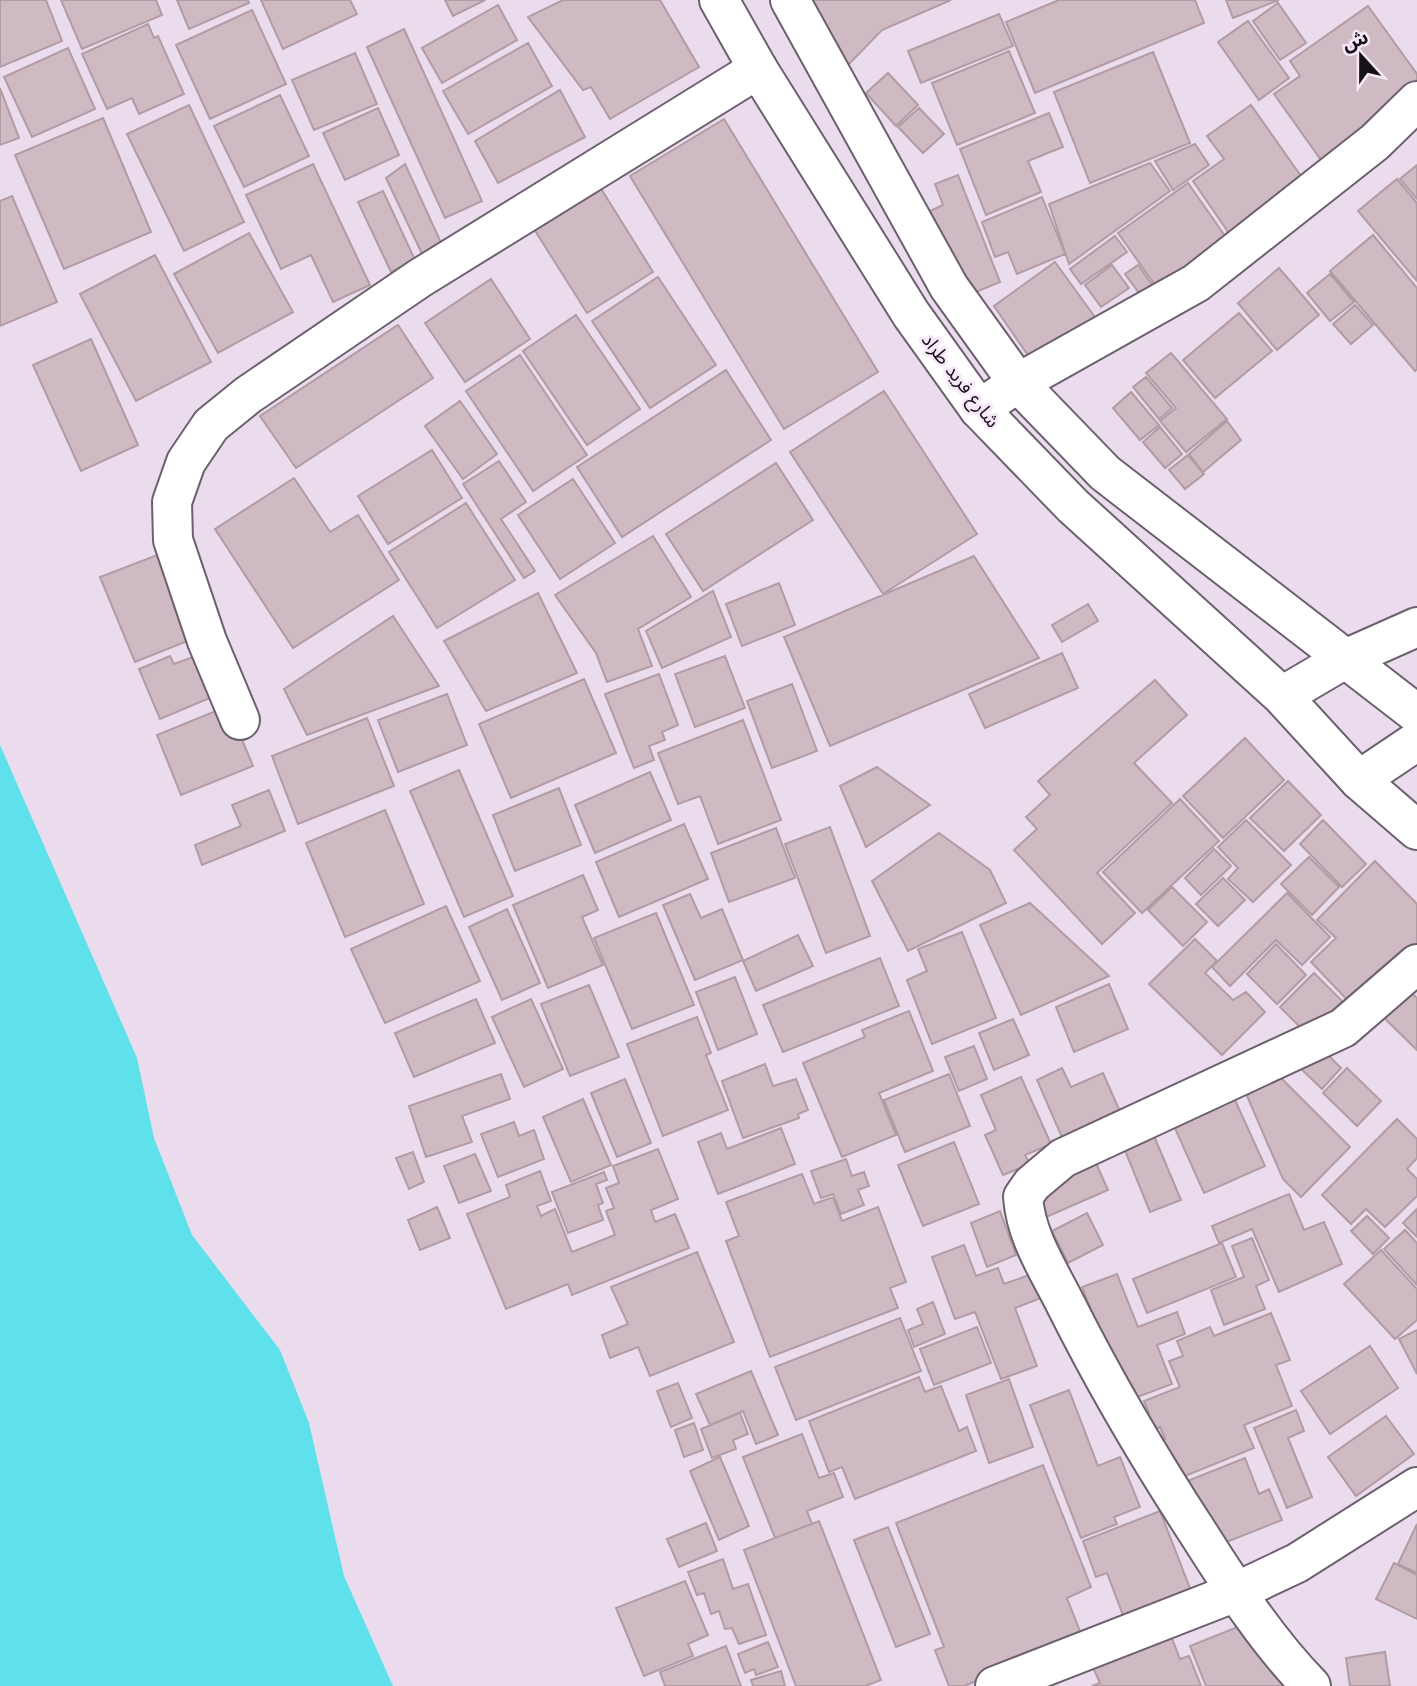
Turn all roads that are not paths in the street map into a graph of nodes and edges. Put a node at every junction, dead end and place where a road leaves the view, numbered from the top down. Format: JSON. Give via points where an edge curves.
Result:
{"nodes":[{"id":1,"x":719,"y":0,"type":"edge"},
{"id":2,"x":790,"y":0,"type":"edge"},
{"id":3,"x":758,"y":69,"type":"junction"},
{"id":4,"x":1417,"y":101,"type":"edge"},
{"id":5,"x":1018,"y":383,"type":"junction"},
{"id":6,"x":979,"y":408,"type":"junction"},
{"id":7,"x":1417,"y":626,"type":"edge"},
{"id":8,"x":1345,"y":659,"type":"junction"},
{"id":9,"x":1282,"y":696,"type":"junction"},
{"id":10,"x":1417,"y":714,"type":"edge"},
{"id":11,"x":240,"y":720,"type":"dead end"},
{"id":12,"x":1417,"y":741,"type":"edge"},
{"id":13,"x":1359,"y":780,"type":"junction"},
{"id":14,"x":1417,"y":830,"type":"edge"},
{"id":15,"x":1417,"y":964,"type":"edge"},
{"id":16,"x":1417,"y":1488,"type":"edge"},
{"id":17,"x":1236,"y":1592,"type":"junction"},
{"id":18,"x":995,"y":1686,"type":"edge"},
{"id":19,"x":1311,"y":1686,"type":"edge"}],
"edges":[{"from":1,"to":3,"type":"street","name":"شارع فريد طراد"},
{"from":2,"to":5,"type":"street","via":[[949,287]]},
{"from":3,"to":6,"type":"street","name":"شارع فريد طراد","via":[[911,314]]},
{"from":3,"to":11,"type":"street","via":[[420,278],[211,425],[186,462],[172,502],[173,540],[206,641]]},
{"from":4,"to":5,"type":"street","via":[[1375,142],[1196,283]]},
{"from":5,"to":6,"type":"street"},
{"from":5,"to":8,"type":"street","via":[[1105,473]]},
{"from":6,"to":9,"type":"street","name":"شارع فريد طراد","via":[[1073,506]]},
{"from":7,"to":8,"type":"street"},
{"from":8,"to":9,"type":"street"},
{"from":8,"to":10,"type":"street"},
{"from":9,"to":13,"type":"street","name":"شارع فريد طراد"},
{"from":12,"to":13,"type":"street"},
{"from":13,"to":14,"type":"street","name":"شارع فريد طراد"},
{"from":15,"to":17,"type":"street","via":[[1343,1028],[1063,1158],[1023,1197],[1025,1219],[1098,1369],[1147,1455]]},
{"from":16,"to":17,"type":"street","via":[[1297,1563]]},
{"from":17,"to":18,"type":"street"},
{"from":17,"to":19,"type":"street"}]}
